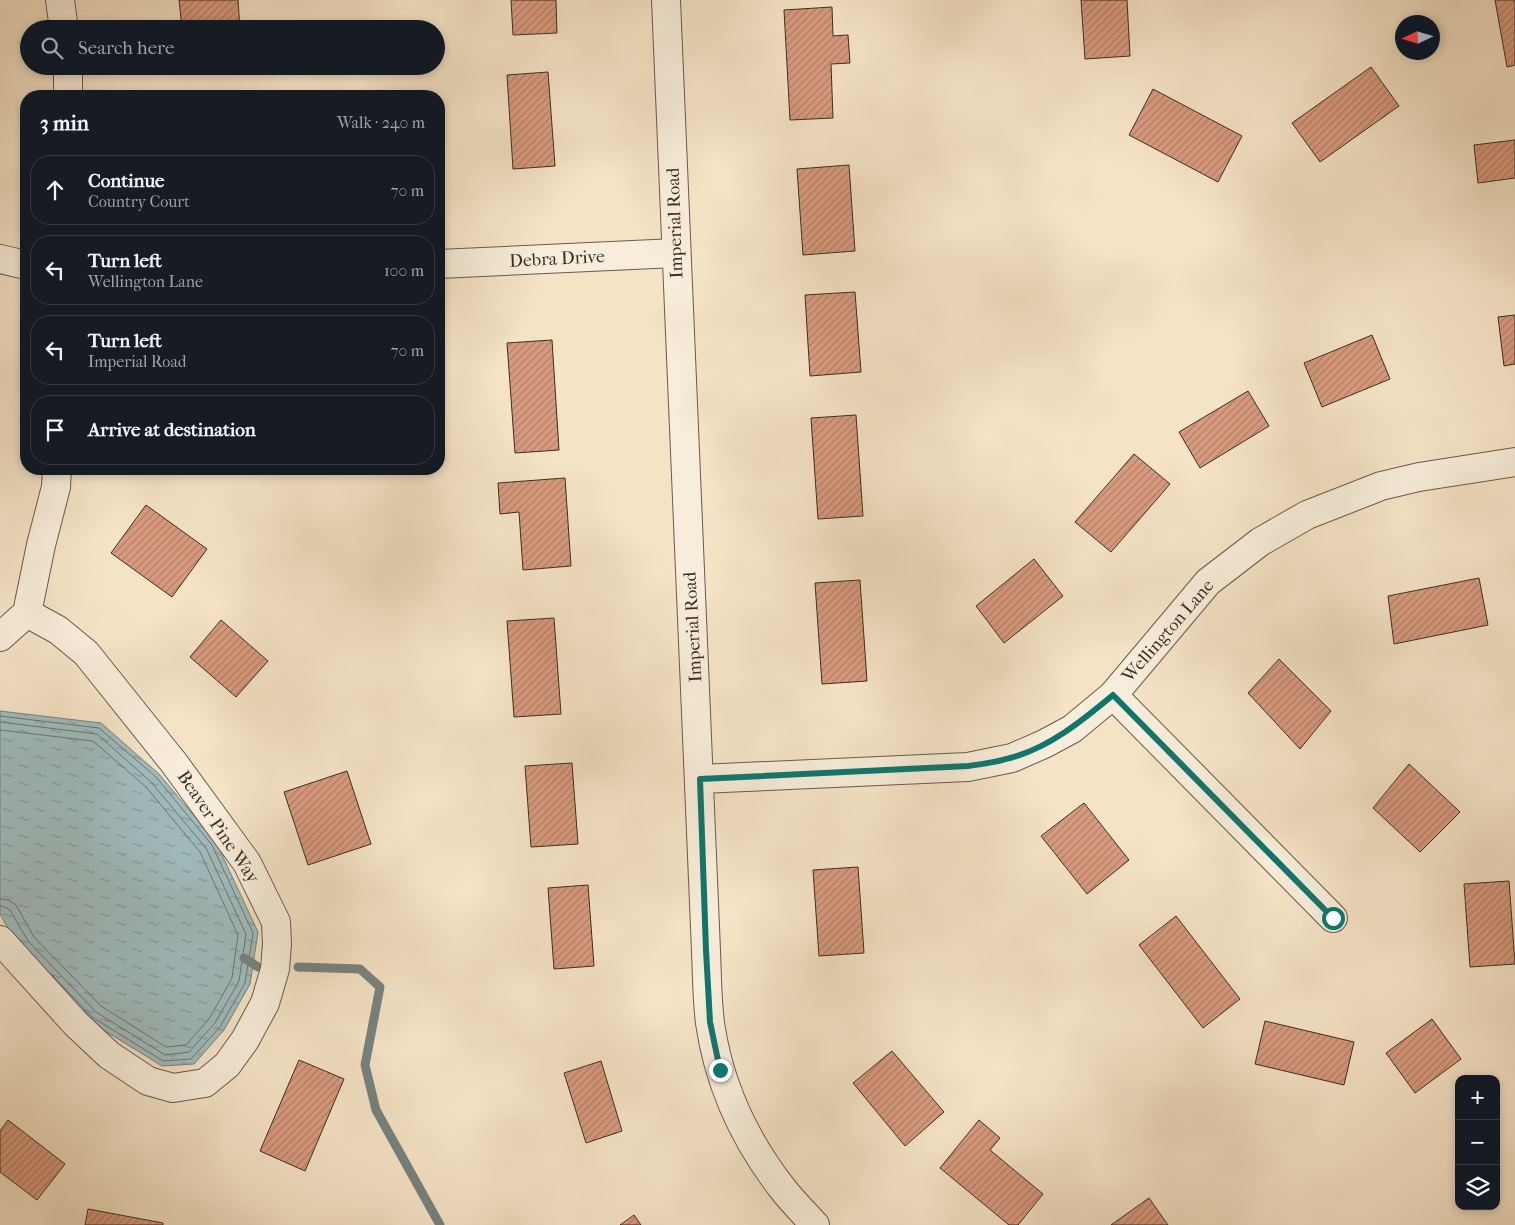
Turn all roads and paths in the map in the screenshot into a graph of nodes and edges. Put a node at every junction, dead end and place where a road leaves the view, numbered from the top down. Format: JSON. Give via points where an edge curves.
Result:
{"nodes":[{"id":1,"x":60,"y":0,"type":"edge"},
{"id":2,"x":666,"y":0,"type":"edge"},
{"id":3,"x":63,"y":20,"type":"edge"},
{"id":4,"x":68,"y":75,"type":"edge"},
{"id":5,"x":68,"y":90,"type":"edge"},
{"id":6,"x":676,"y":254,"type":"junction"},
{"id":7,"x":0,"y":259,"type":"edge"},
{"id":8,"x":20,"y":264,"type":"edge"},
{"id":9,"x":445,"y":264,"type":"edge"},
{"id":10,"x":1515,"y":462,"type":"edge"},
{"id":11,"x":57,"y":475,"type":"edge"},
{"id":12,"x":28,"y":613,"type":"junction"},
{"id":13,"x":0,"y":637,"type":"edge"},
{"id":14,"x":1113,"y":695,"type":"junction"},
{"id":15,"x":700,"y":779,"type":"junction"},
{"id":16,"x":1333,"y":918,"type":"dead end"},
{"id":17,"x":0,"y":940,"type":"edge"},
{"id":18,"x":815,"y":1225,"type":"edge"}],
"edges":[{"from":1,"to":3,"type":"street"},
{"from":2,"to":6,"type":"street","name":"Imperial Road"},
{"from":4,"to":5,"type":"street"},
{"from":6,"to":9,"type":"street","name":"Debra Drive"},
{"from":6,"to":15,"type":"street","name":"Imperial Road"},
{"from":7,"to":8,"type":"street"},
{"from":10,"to":14,"type":"street","name":"Wellington Lane","via":[[1381,486],[1307,515],[1260,542],[1208,582]]},
{"from":11,"to":12,"type":"street"},
{"from":12,"to":13,"type":"street"},
{"from":12,"to":17,"type":"street","name":"Beaver Pine Way","via":[[58,630],[86,653],[174,763],[247,864],[276,922],[275,969],[265,1003],[227,1066],[205,1083],[173,1088],[148,1081],[109,1055],[75,1023]]},
{"from":14,"to":15,"type":"street","name":"Wellington Lane","via":[[1072,729],[1012,758],[968,766]]},
{"from":14,"to":16,"type":"street"},
{"from":15,"to":18,"type":"street","name":"Imperial Road","via":[[710,1022],[720,1070],[739,1121],[758,1154],[782,1189]]}]}
